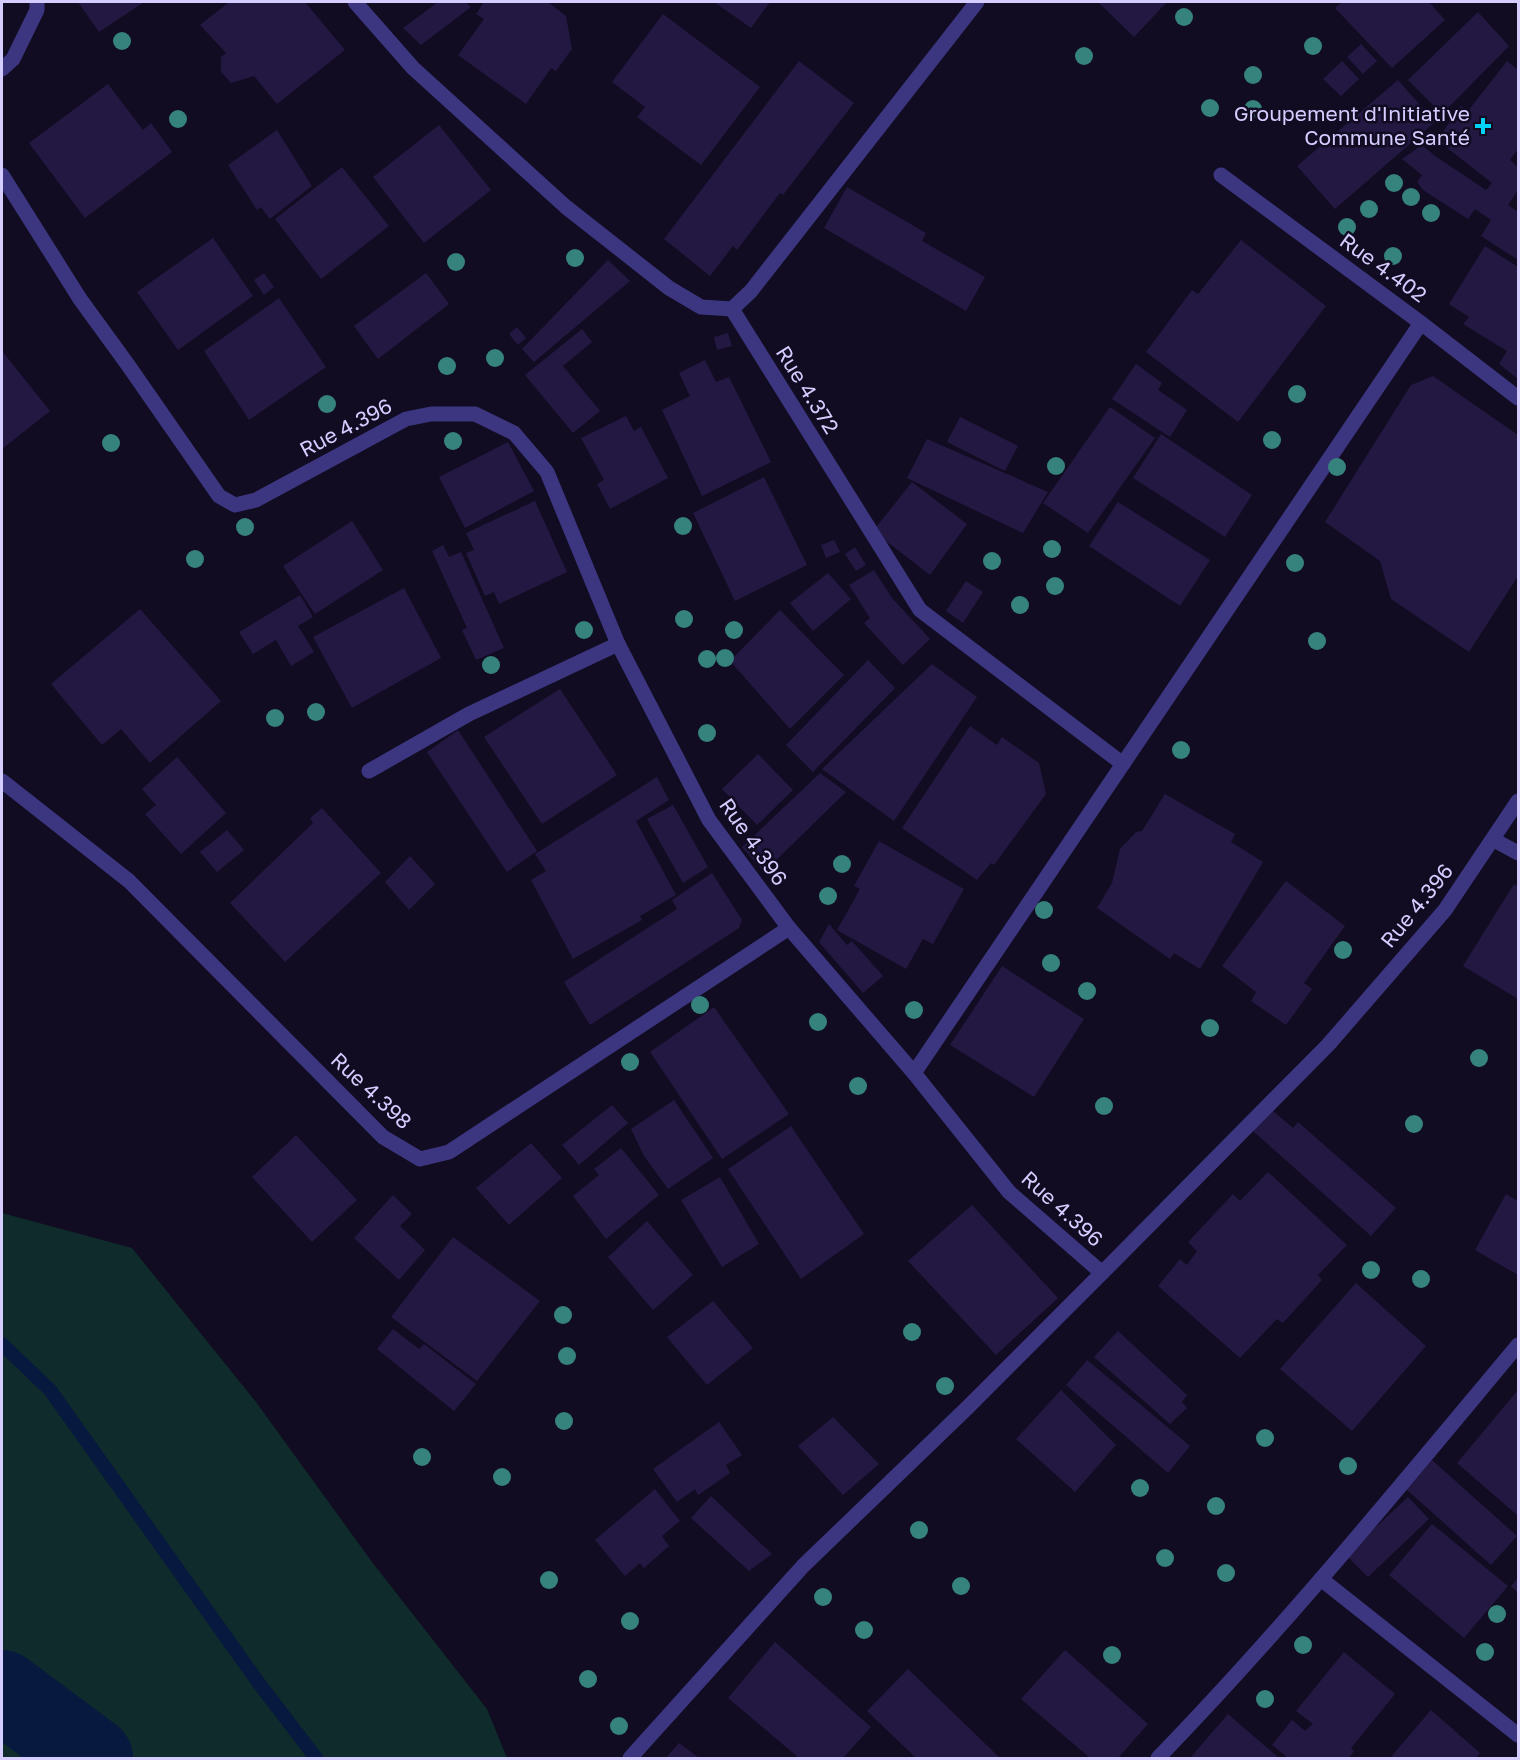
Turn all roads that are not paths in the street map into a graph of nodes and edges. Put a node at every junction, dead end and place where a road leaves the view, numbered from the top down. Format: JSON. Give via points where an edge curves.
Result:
{"nodes":[{"id":1,"x":38,"y":2,"type":"edge"},
{"id":2,"x":355,"y":2,"type":"edge"},
{"id":3,"x":977,"y":2,"type":"edge"},
{"id":4,"x":2,"y":69,"type":"edge"},
{"id":5,"x":2,"y":175,"type":"edge"},
{"id":6,"x":1221,"y":175,"type":"dead end"},
{"id":7,"x":732,"y":309,"type":"junction"},
{"id":8,"x":1421,"y":323,"type":"junction"},
{"id":9,"x":1518,"y":398,"type":"edge"},
{"id":10,"x":618,"y":644,"type":"junction"},
{"id":11,"x":1123,"y":764,"type":"junction"},
{"id":12,"x":369,"y":771,"type":"dead end"},
{"id":13,"x":2,"y":782,"type":"edge"},
{"id":14,"x":1518,"y":801,"type":"edge"},
{"id":15,"x":1494,"y":840,"type":"junction"},
{"id":16,"x":1518,"y":853,"type":"edge"},
{"id":17,"x":789,"y":928,"type":"junction"},
{"id":18,"x":914,"y":1073,"type":"junction"},
{"id":19,"x":1102,"y":1273,"type":"junction"},
{"id":20,"x":1518,"y":1345,"type":"edge"},
{"id":21,"x":1321,"y":1580,"type":"junction"},
{"id":22,"x":1518,"y":1735,"type":"edge"},
{"id":23,"x":630,"y":1758,"type":"edge"},
{"id":24,"x":1158,"y":1758,"type":"edge"}],
"edges":[{"from":1,"to":4,"type":"street","via":[[13,59]]},
{"from":2,"to":7,"type":"street","via":[[413,68],[567,207],[669,288],[701,307]]},
{"from":3,"to":7,"type":"street","via":[[751,291]]},
{"from":5,"to":10,"type":"street","name":"Rue 4.396","via":[[80,299],[219,496],[235,505],[256,500],[405,418],[475,414],[514,433],[547,472]]},
{"from":6,"to":8,"type":"street","name":"Rue 4.402"},
{"from":7,"to":11,"type":"street","name":"Rue 4.372","via":[[920,610]]},
{"from":8,"to":9,"type":"street","name":"Rue 4.402"},
{"from":8,"to":11,"type":"street"},
{"from":10,"to":12,"type":"street","via":[[469,714]]},
{"from":10,"to":17,"type":"street","name":"Rue 4.396","via":[[709,820]]},
{"from":11,"to":18,"type":"street"},
{"from":13,"to":17,"type":"street","name":"Rue 4.398","via":[[129,881],[383,1137],[420,1159],[449,1152]]},
{"from":14,"to":15,"type":"street","name":"Rue 4.396"},
{"from":15,"to":16,"type":"street"},
{"from":15,"to":19,"type":"street","name":"Rue 4.396","via":[[1444,910],[1328,1045]]},
{"from":17,"to":18,"type":"street","name":"Rue 4.396"},
{"from":18,"to":19,"type":"street","name":"Rue 4.396","via":[[1009,1192]]},
{"from":19,"to":23,"type":"street","via":[[803,1566]]},
{"from":20,"to":21,"type":"street"},
{"from":21,"to":22,"type":"street"},
{"from":21,"to":24,"type":"street"}]}
